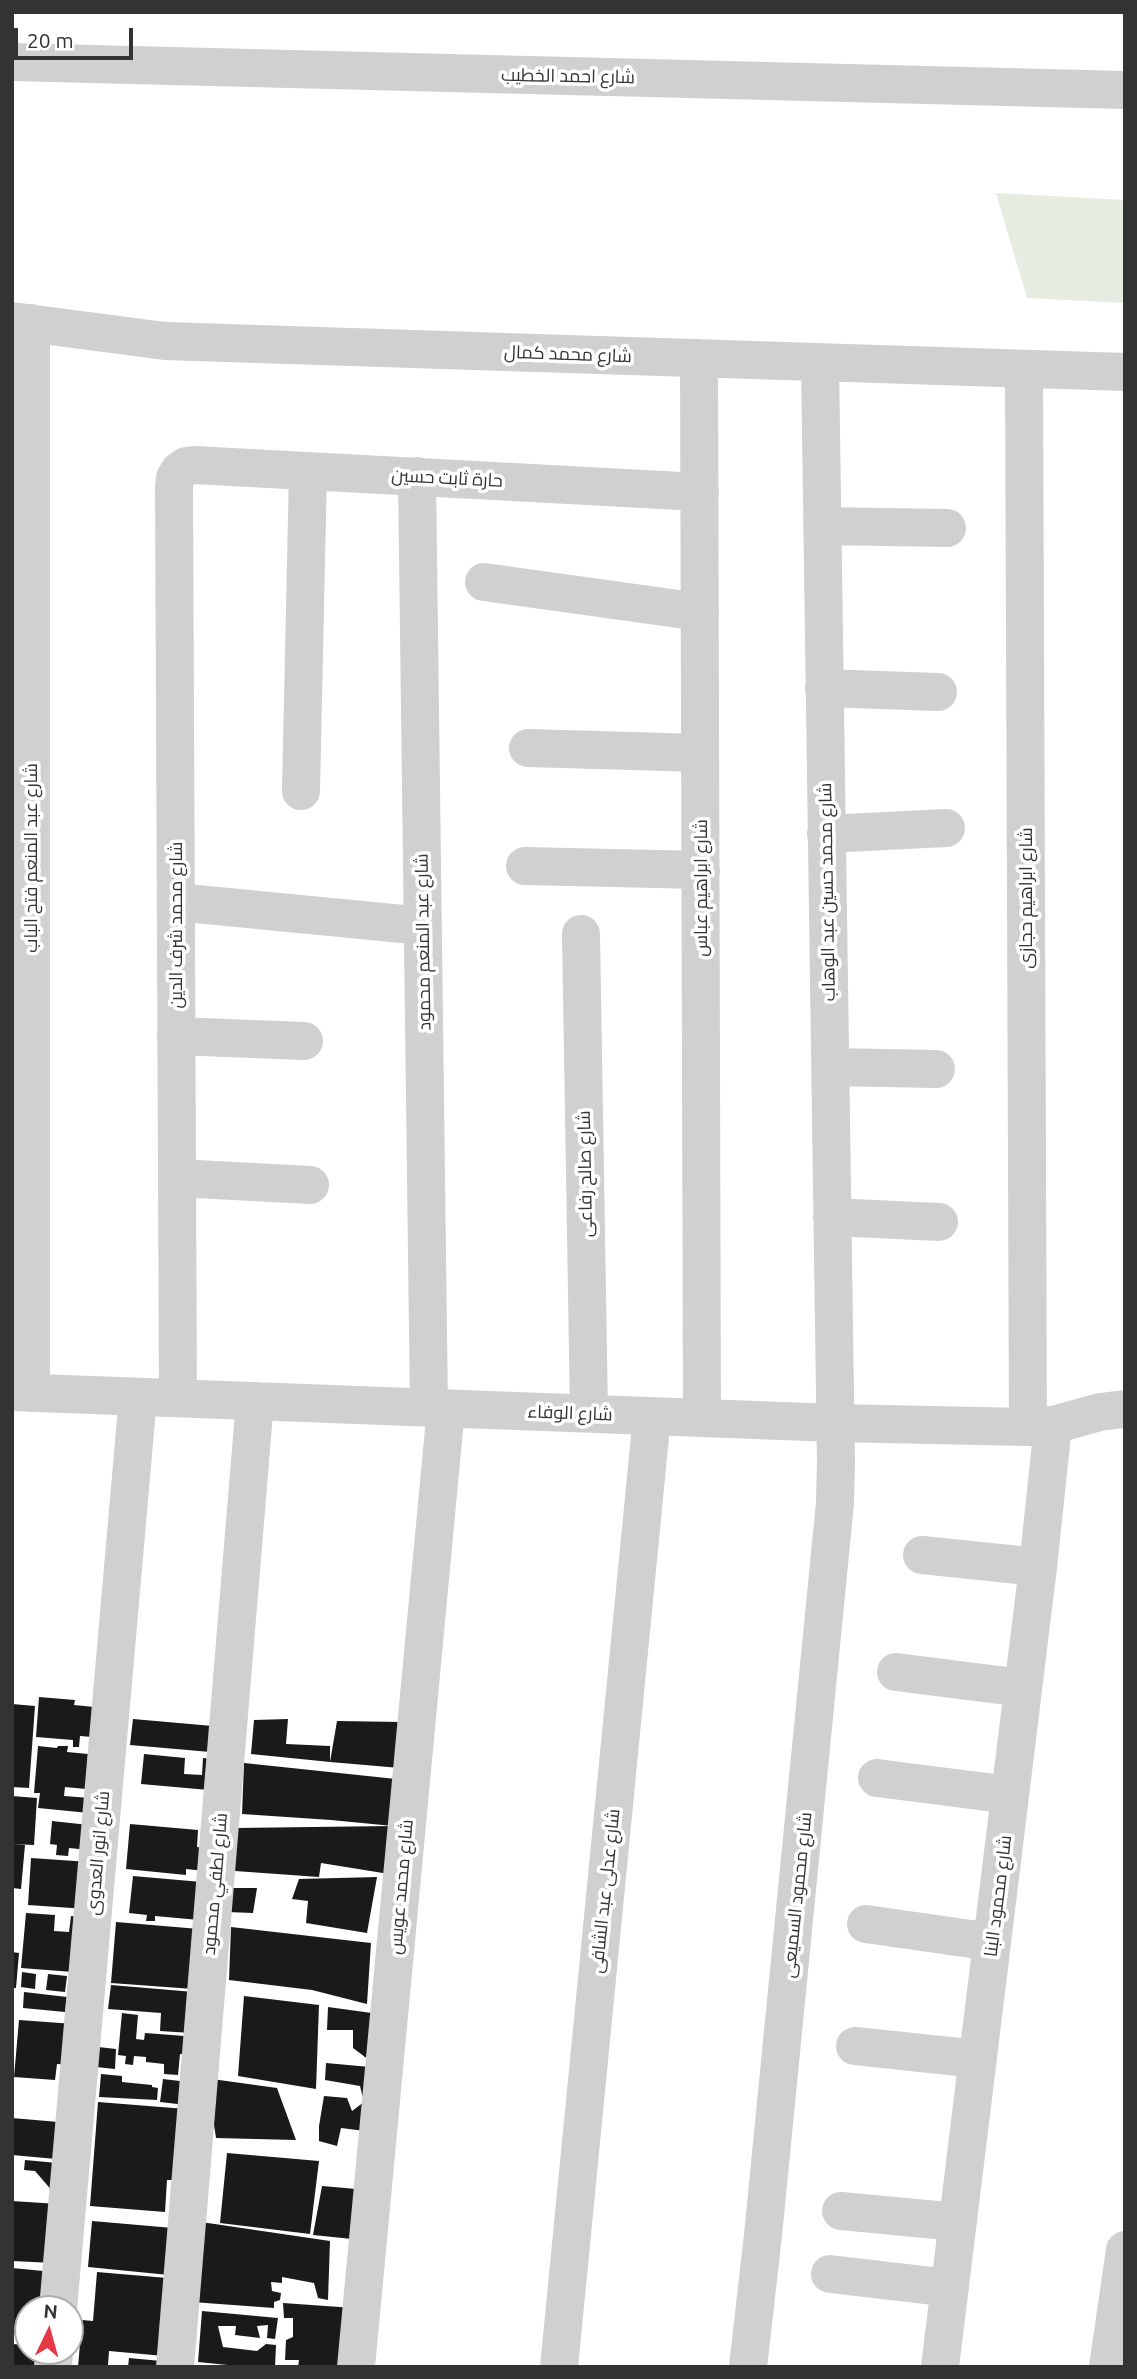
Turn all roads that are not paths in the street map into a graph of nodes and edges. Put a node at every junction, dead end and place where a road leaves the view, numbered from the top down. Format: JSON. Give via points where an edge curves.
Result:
{"nodes":[{"id":1,"x":12,"y":62,"type":"edge"},
{"id":2,"x":1125,"y":90,"type":"edge"},
{"id":3,"x":22,"y":322,"type":"edge"},
{"id":4,"x":699,"y":358,"type":"junction"},
{"id":5,"x":820,"y":362,"type":"junction"},
{"id":6,"x":1024,"y":369,"type":"junction"},
{"id":7,"x":1125,"y":372,"type":"edge"},
{"id":8,"x":194,"y":465,"type":"joint"},
{"id":9,"x":308,"y":471,"type":"junction"},
{"id":10,"x":417,"y":476,"type":"junction"},
{"id":11,"x":700,"y":492,"type":"junction"},
{"id":12,"x":822,"y":526,"type":"junction"},
{"id":13,"x":947,"y":528,"type":"dead end"},
{"id":14,"x":484,"y":582,"type":"dead end"},
{"id":15,"x":700,"y":612,"type":"junction"},
{"id":16,"x":824,"y":688,"type":"junction"},
{"id":17,"x":938,"y":692,"type":"dead end"},
{"id":18,"x":528,"y":748,"type":"dead end"},
{"id":19,"x":700,"y":753,"type":"junction"},
{"id":20,"x":301,"y":791,"type":"dead end"},
{"id":21,"x":946,"y":828,"type":"dead end"},
{"id":22,"x":826,"y":834,"type":"junction"},
{"id":23,"x":526,"y":866,"type":"dead end"},
{"id":24,"x":701,"y":870,"type":"junction"},
{"id":25,"x":176,"y":902,"type":"junction"},
{"id":26,"x":423,"y":926,"type":"junction"},
{"id":27,"x":581,"y":934,"type":"dead end"},
{"id":28,"x":176,"y":1036,"type":"junction"},
{"id":29,"x":304,"y":1041,"type":"dead end"},
{"id":30,"x":830,"y":1067,"type":"junction"},
{"id":31,"x":936,"y":1069,"type":"dead end"},
{"id":32,"x":177,"y":1178,"type":"junction"},
{"id":33,"x":310,"y":1185,"type":"dead end"},
{"id":34,"x":832,"y":1217,"type":"junction"},
{"id":35,"x":939,"y":1222,"type":"dead end"},
{"id":36,"x":21,"y":1392,"type":"edge"},
{"id":37,"x":138,"y":1397,"type":"junction"},
{"id":38,"x":178,"y":1398,"type":"junction"},
{"id":39,"x":255,"y":1401,"type":"junction"},
{"id":40,"x":437,"y":1408,"type":"junction"},
{"id":41,"x":1125,"y":1409,"type":"edge"},
{"id":42,"x":589,"y":1413,"type":"junction"},
{"id":43,"x":652,"y":1416,"type":"junction"},
{"id":44,"x":702,"y":1418,"type":"junction"},
{"id":45,"x":835,"y":1423,"type":"junction"},
{"id":46,"x":1041,"y":1426,"type":"junction"},
{"id":47,"x":922,"y":1555,"type":"dead end"},
{"id":48,"x":1038,"y":1567,"type":"junction"},
{"id":49,"x":896,"y":1672,"type":"dead end"},
{"id":50,"x":1023,"y":1688,"type":"junction"},
{"id":51,"x":877,"y":1778,"type":"dead end"},
{"id":52,"x":1010,"y":1795,"type":"junction"},
{"id":53,"x":866,"y":1924,"type":"dead end"},
{"id":54,"x":992,"y":1942,"type":"junction"},
{"id":55,"x":855,"y":2046,"type":"dead end"},
{"id":56,"x":978,"y":2059,"type":"junction"},
{"id":57,"x":841,"y":2211,"type":"dead end"},
{"id":58,"x":958,"y":2222,"type":"junction"},
{"id":59,"x":1125,"y":2250,"type":"edge"},
{"id":60,"x":830,"y":2274,"type":"dead end"},
{"id":61,"x":950,"y":2288,"type":"junction"},
{"id":62,"x":59,"y":2295,"type":"edge"},
{"id":63,"x":175,"y":2367,"type":"edge"},
{"id":64,"x":356,"y":2367,"type":"edge"},
{"id":65,"x":559,"y":2367,"type":"edge"},
{"id":66,"x":748,"y":2367,"type":"edge"},
{"id":67,"x":940,"y":2367,"type":"edge"},
{"id":68,"x":1108,"y":2367,"type":"edge"}],
"edges":[{"from":1,"to":2,"type":"street","name":"شارع احمد الخطيب"},
{"from":3,"to":4,"type":"street","name":"شارع محمد كمال","via":[[165,341]]},
{"from":3,"to":36,"type":"street","name":"شارع عبد المنعم فتح الباب"},
{"from":4,"to":5,"type":"street","name":"شارع محمد كمال"},
{"from":4,"to":11,"type":"street","name":"شارع ابراهيم عباس"},
{"from":5,"to":6,"type":"street","name":"شارع محمد كمال"},
{"from":5,"to":12,"type":"street","name":"شارع محمد حسين عبد الوهاب"},
{"from":6,"to":7,"type":"street","name":"شارع محمد كمال"},
{"from":6,"to":46,"type":"street","name":"شارع ابراهيم حجازى"},
{"from":8,"to":9,"type":"street","name":"حارة ثابت حسين"},
{"from":8,"to":25,"type":"street","name":"شارع محمد شرف الدين","via":[[179,471],[174,486]]},
{"from":9,"to":10,"type":"street","name":"حارة ثابت حسين"},
{"from":9,"to":20,"type":"street"},
{"from":10,"to":11,"type":"street","name":"حارة ثابت حسين"},
{"from":10,"to":26,"type":"street","name":"شارع عبد المنعم محمود"},
{"from":11,"to":15,"type":"street","name":"شارع ابراهيم عباس"},
{"from":12,"to":13,"type":"street"},
{"from":12,"to":16,"type":"street","name":"شارع محمد حسين عبد الوهاب"},
{"from":14,"to":15,"type":"street"},
{"from":15,"to":19,"type":"street","name":"شارع ابراهيم عباس"},
{"from":16,"to":17,"type":"street"},
{"from":16,"to":22,"type":"street","name":"شارع محمد حسين عبد الوهاب"},
{"from":18,"to":19,"type":"street"},
{"from":19,"to":24,"type":"street","name":"شارع ابراهيم عباس"},
{"from":21,"to":22,"type":"street"},
{"from":22,"to":30,"type":"street","name":"شارع محمد حسين عبد الوهاب"},
{"from":23,"to":24,"type":"street"},
{"from":24,"to":44,"type":"street","name":"شارع ابراهيم عباس"},
{"from":25,"to":26,"type":"street"},
{"from":25,"to":28,"type":"street","name":"شارع محمد شرف الدين"},
{"from":26,"to":40,"type":"street","name":"شارع عبد المنعم محمود"},
{"from":27,"to":42,"type":"street","name":"شارع صالح رفاعى"},
{"from":28,"to":29,"type":"street"},
{"from":28,"to":32,"type":"street","name":"شارع محمد شرف الدين"},
{"from":30,"to":31,"type":"street"},
{"from":30,"to":34,"type":"street","name":"شارع محمد حسين عبد الوهاب"},
{"from":32,"to":33,"type":"street"},
{"from":32,"to":38,"type":"street","name":"شارع محمد شرف الدين"},
{"from":34,"to":35,"type":"street"},
{"from":34,"to":45,"type":"street","name":"شارع محمد حسين عبد الوهاب"},
{"from":36,"to":37,"type":"street","name":"شارع الوفاء"},
{"from":37,"to":38,"type":"street","name":"شارع الوفاء"},
{"from":37,"to":62,"type":"street","name":"شارع انور العدوى"},
{"from":38,"to":39,"type":"street","name":"شارع الوفاء"},
{"from":39,"to":40,"type":"street","name":"شارع الوفاء"},
{"from":39,"to":63,"type":"street","name":"شارع لطفي محمود"},
{"from":40,"to":42,"type":"street","name":"شارع الوفاء"},
{"from":40,"to":64,"type":"street","name":"شارع محمد عويس"},
{"from":41,"to":46,"type":"street","name":"شارع الوفاء"},
{"from":42,"to":43,"type":"street","name":"شارع الوفاء"},
{"from":43,"to":44,"type":"street","name":"شارع الوفاء"},
{"from":43,"to":65,"type":"street","name":"شارع عدلى عبد الشافى"},
{"from":44,"to":45,"type":"street","name":"شارع الوفاء"},
{"from":45,"to":46,"type":"street","name":"شارع الوفاء"},
{"from":45,"to":66,"type":"street","name":"شارع محمود السميعى","via":[[835,1503]]},
{"from":46,"to":48,"type":"street","name":"شارع محمود البنا"},
{"from":47,"to":48,"type":"street"},
{"from":48,"to":50,"type":"street","name":"شارع محمود البنا"},
{"from":49,"to":50,"type":"street"},
{"from":50,"to":52,"type":"street","name":"شارع محمود البنا"},
{"from":51,"to":52,"type":"street"},
{"from":52,"to":54,"type":"street","name":"شارع محمود البنا"},
{"from":53,"to":54,"type":"street"},
{"from":54,"to":56,"type":"street","name":"شارع محمود البنا"},
{"from":55,"to":56,"type":"street"},
{"from":56,"to":58,"type":"street","name":"شارع محمود البنا"},
{"from":57,"to":58,"type":"street"},
{"from":58,"to":61,"type":"street","name":"شارع محمود البنا"},
{"from":59,"to":68,"type":"street"},
{"from":60,"to":61,"type":"street"},
{"from":61,"to":67,"type":"street","name":"شارع محمود البنا"}]}
